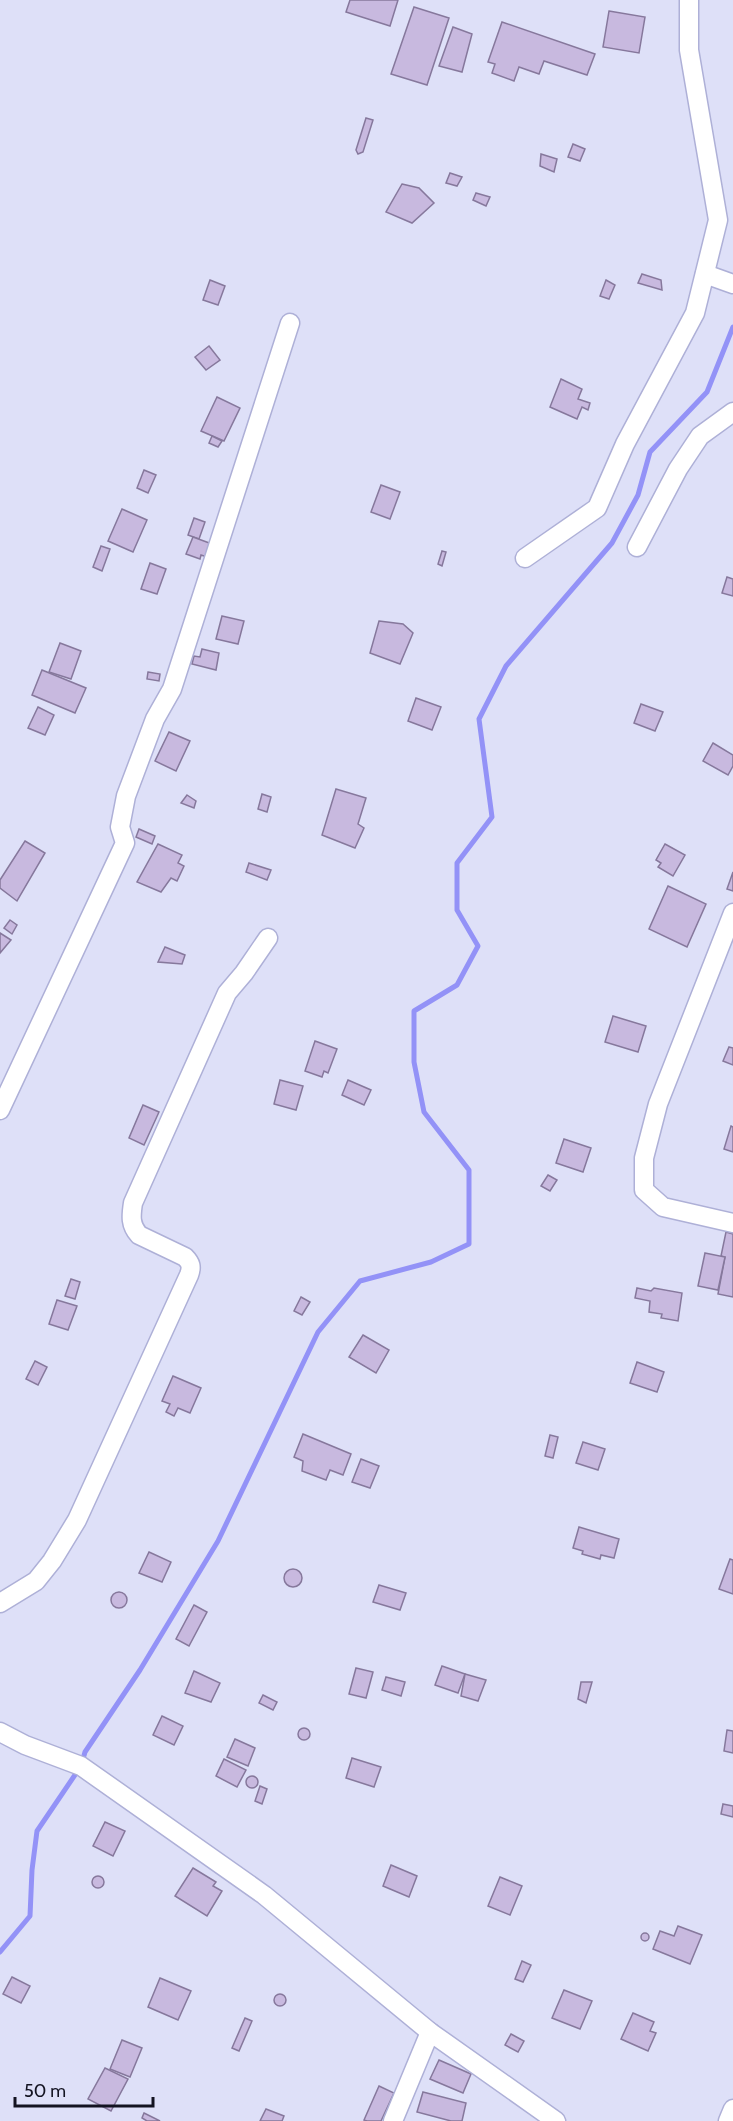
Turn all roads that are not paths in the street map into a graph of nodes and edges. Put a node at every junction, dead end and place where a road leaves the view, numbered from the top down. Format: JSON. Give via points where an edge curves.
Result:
{"nodes":[{"id":1,"x":689,"y":0,"type":"edge"},
{"id":2,"x":705,"y":274,"type":"junction"},
{"id":3,"x":733,"y":284,"type":"edge"},
{"id":4,"x":290,"y":323,"type":"dead end"},
{"id":5,"x":733,"y":412,"type":"edge"},
{"id":6,"x":638,"y":547,"type":"dead end"},
{"id":7,"x":525,"y":558,"type":"dead end"},
{"id":8,"x":733,"y":913,"type":"edge"},
{"id":9,"x":268,"y":938,"type":"dead end"},
{"id":10,"x":0,"y":1110,"type":"edge"},
{"id":11,"x":733,"y":1223,"type":"edge"},
{"id":12,"x":0,"y":1604,"type":"edge"},
{"id":13,"x":0,"y":1732,"type":"edge"},
{"id":14,"x":430,"y":2031,"type":"junction"},
{"id":15,"x":733,"y":2109,"type":"edge"},
{"id":16,"x":393,"y":2121,"type":"edge"},
{"id":17,"x":556,"y":2121,"type":"edge"},
{"id":18,"x":728,"y":2121,"type":"edge"}],
"edges":[{"from":1,"to":2,"type":"street","via":[[689,50],[718,220]]},
{"from":2,"to":3,"type":"street"},
{"from":2,"to":7,"type":"street","via":[[695,313],[625,444],[597,508]]},
{"from":4,"to":10,"type":"street","via":[[172,689],[154,719],[126,796],[120,827],[125,843]]},
{"from":5,"to":6,"type":"street","via":[[700,436],[678,469]]},
{"from":8,"to":11,"type":"street","via":[[658,1104],[644,1158],[644,1190],[663,1207]]},
{"from":9,"to":12,"type":"street","via":[[227,993],[133,1203],[131,1215],[139,1235],[185,1257],[192,1268],[77,1520],[36,1581]]},
{"from":13,"to":14,"type":"street","via":[[81,1766],[264,1895]]},
{"from":14,"to":16,"type":"street"},
{"from":14,"to":17,"type":"street"},
{"from":15,"to":18,"type":"street"}]}
